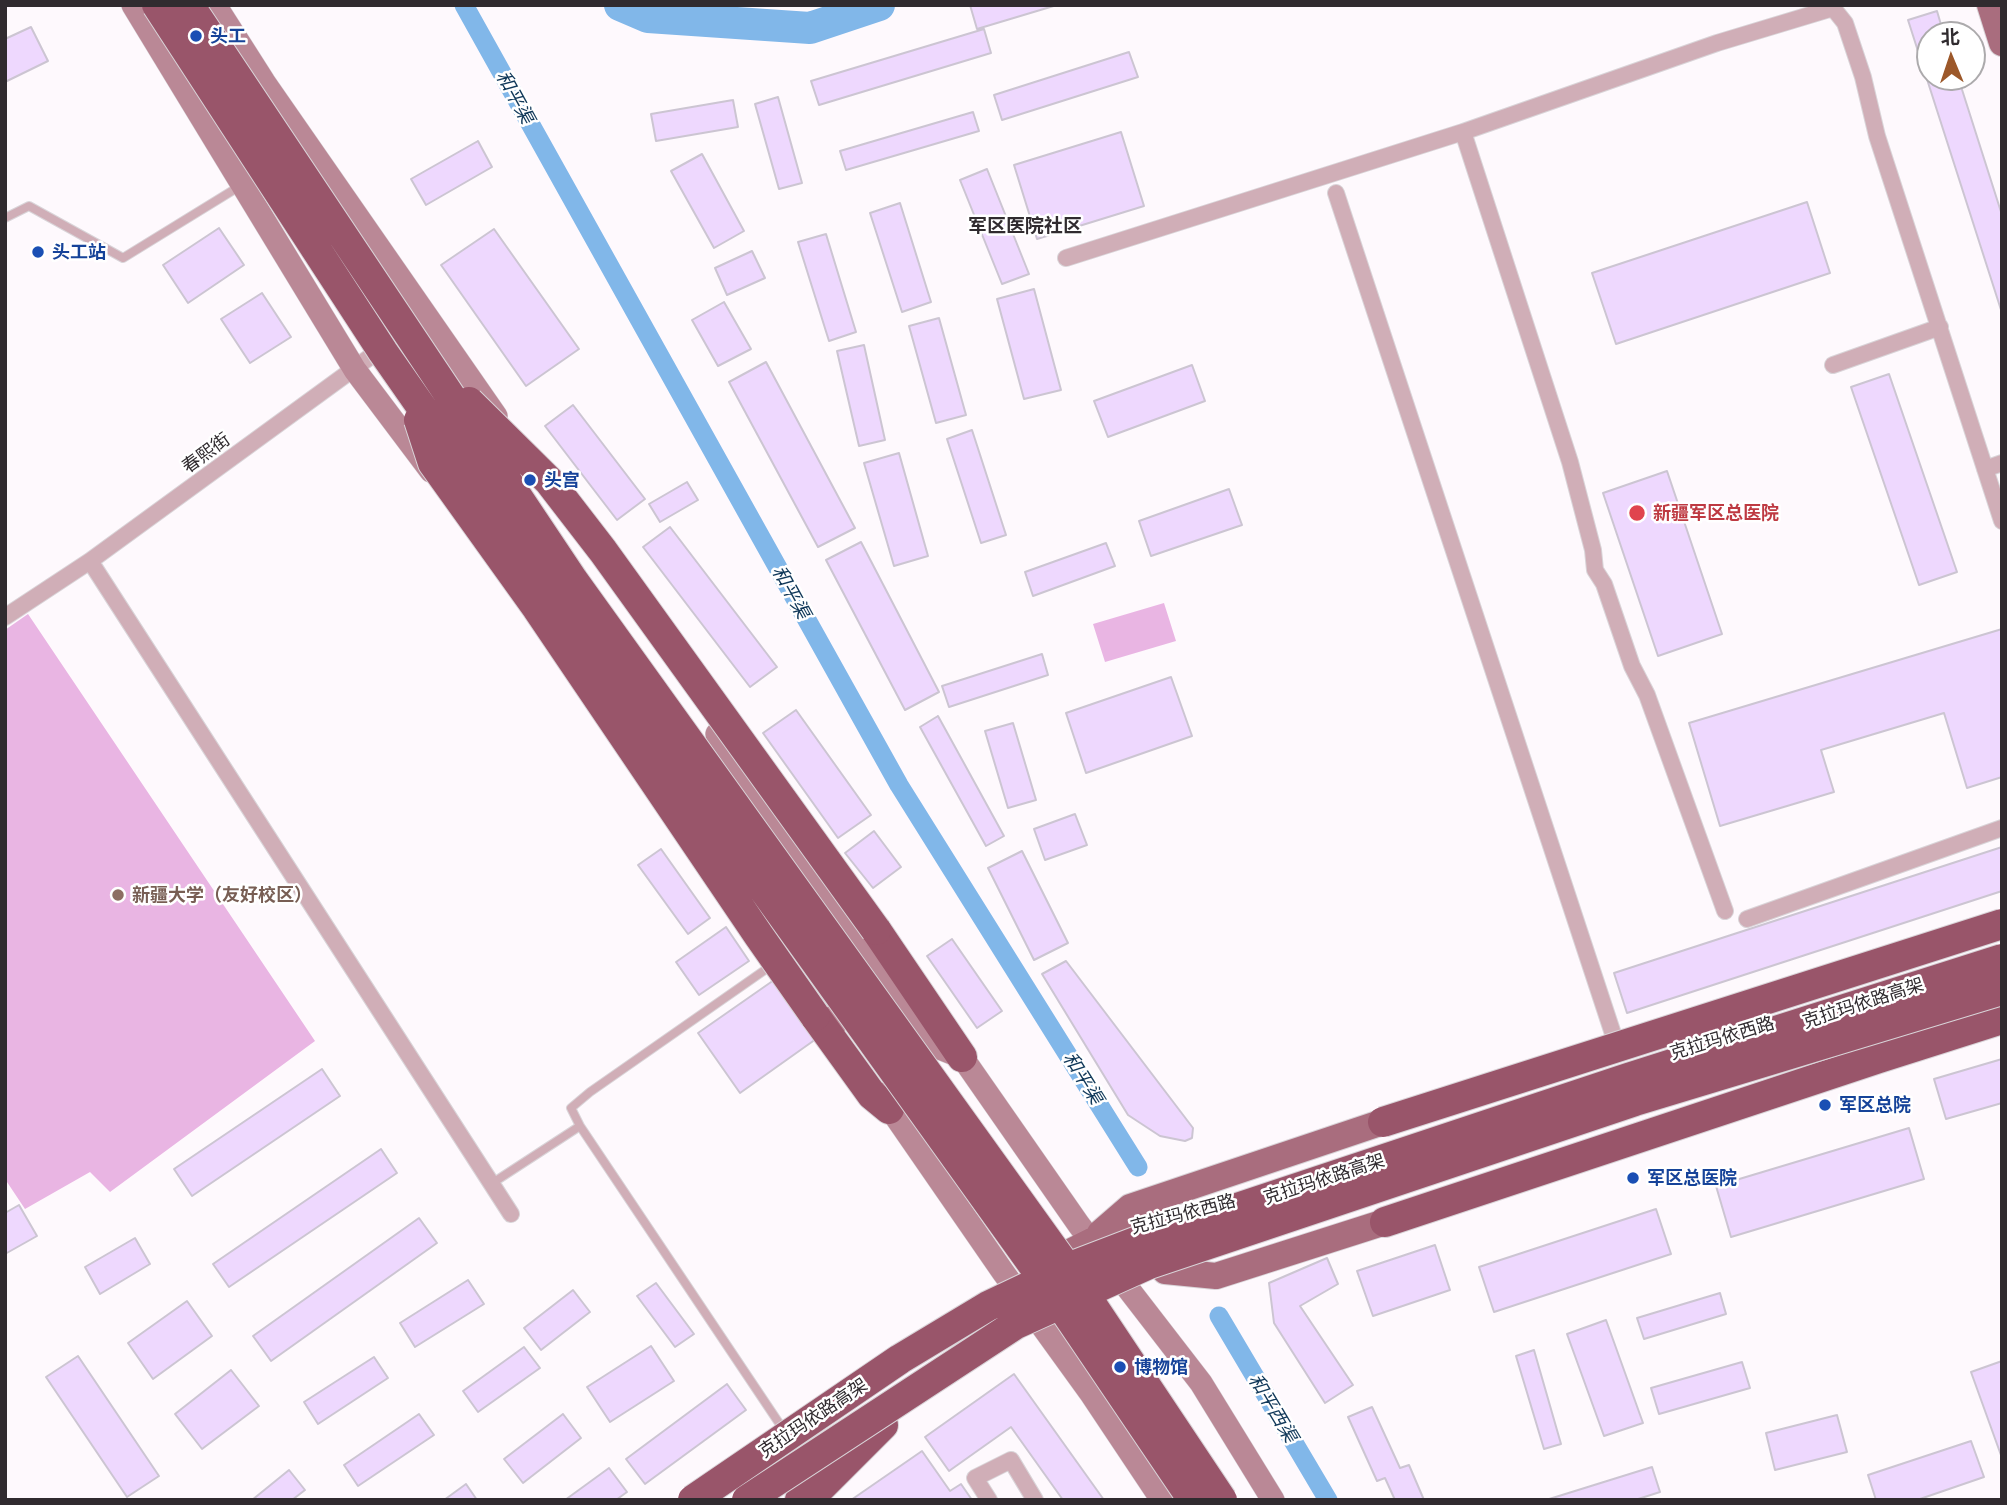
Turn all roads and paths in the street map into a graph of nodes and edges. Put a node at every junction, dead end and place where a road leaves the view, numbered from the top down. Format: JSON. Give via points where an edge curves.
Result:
{"nodes":[{"id":1,"x":133,"y":5,"type":"edge"},
{"id":2,"x":157,"y":5,"type":"edge"},
{"id":3,"x":189,"y":5,"type":"edge"},
{"id":4,"x":215,"y":5,"type":"edge"},
{"id":5,"x":1990,"y":5,"type":"edge"},
{"id":6,"x":2002,"y":43,"type":"edge"},
{"id":7,"x":1463,"y":132,"type":"junction"},
{"id":8,"x":242,"y":184,"type":"junction"},
{"id":9,"x":1336,"y":193,"type":"dead end"},
{"id":10,"x":5,"y":218,"type":"edge"},
{"id":11,"x":1066,"y":258,"type":"dead end"},
{"id":12,"x":426,"y":314,"type":"junction"},
{"id":13,"x":1940,"y":327,"type":"junction"},
{"id":14,"x":424,"y":357,"type":"junction"},
{"id":15,"x":1833,"y":365,"type":"dead end"},
{"id":16,"x":355,"y":370,"type":"junction"},
{"id":17,"x":407,"y":387,"type":"junction"},
{"id":18,"x":2002,"y":463,"type":"edge"},
{"id":19,"x":1985,"y":469,"type":"junction"},
{"id":20,"x":2002,"y":521,"type":"edge"},
{"id":21,"x":90,"y":561,"type":"junction"},
{"id":22,"x":5,"y":617,"type":"edge"},
{"id":23,"x":2002,"y":828,"type":"edge"},
{"id":24,"x":1725,"y":911,"type":"dead end"},
{"id":25,"x":1747,"y":919,"type":"dead end"},
{"id":26,"x":2002,"y":924,"type":"edge"},
{"id":27,"x":2002,"y":951,"type":"edge"},
{"id":28,"x":792,"y":952,"type":"junction"},
{"id":29,"x":2002,"y":959,"type":"edge"},
{"id":30,"x":2002,"y":991,"type":"edge"},
{"id":31,"x":2002,"y":1019,"type":"edge"},
{"id":32,"x":962,"y":1058,"type":"junction"},
{"id":33,"x":1625,"y":1069,"type":"junction"},
{"id":34,"x":889,"y":1109,"type":"junction"},
{"id":35,"x":1641,"y":1111,"type":"junction"},
{"id":36,"x":1382,"y":1122,"type":"joint"},
{"id":37,"x":580,"y":1126,"type":"junction"},
{"id":38,"x":491,"y":1184,"type":"junction"},
{"id":39,"x":510,"y":1214,"type":"dead end"},
{"id":40,"x":1384,"y":1222,"type":"joint"},
{"id":41,"x":1091,"y":1241,"type":"junction"},
{"id":42,"x":1165,"y":1271,"type":"junction"},
{"id":43,"x":1012,"y":1281,"type":"junction"},
{"id":44,"x":1128,"y":1287,"type":"junction"},
{"id":45,"x":1041,"y":1324,"type":"junction"},
{"id":46,"x":883,"y":1425,"type":"junction"},
{"id":47,"x":789,"y":1437,"type":"junction"},
{"id":48,"x":693,"y":1500,"type":"edge"},
{"id":49,"x":700,"y":1500,"type":"edge"},
{"id":50,"x":747,"y":1500,"type":"edge"},
{"id":51,"x":768,"y":1500,"type":"edge"},
{"id":52,"x":800,"y":1500,"type":"edge"},
{"id":53,"x":989,"y":1500,"type":"edge"},
{"id":54,"x":1035,"y":1500,"type":"edge"},
{"id":55,"x":1162,"y":1500,"type":"edge"},
{"id":56,"x":1193,"y":1500,"type":"edge"},
{"id":57,"x":1222,"y":1500,"type":"edge"},
{"id":58,"x":1273,"y":1500,"type":"edge"}],
"edges":[{"from":1,"to":8,"type":"main road"},
{"from":2,"to":17,"type":"highway","bridge":true},
{"from":3,"to":14,"type":"highway","bridge":true},
{"from":4,"to":12,"type":"main road"},
{"from":5,"to":6,"type":"main road"},
{"from":7,"to":11,"type":"street"},
{"from":7,"to":13,"type":"street","via":[[1717,43],[1833,8],[1846,23],[1877,136]]},
{"from":7,"to":24,"type":"street","via":[[1570,462],[1594,550],[1595,570],[1647,695]]},
{"from":8,"to":10,"type":"lane","via":[[123,258],[29,206]]},
{"from":8,"to":16,"type":"main road"},
{"from":9,"to":33,"type":"street"},
{"from":12,"to":16,"type":"street","name":"春熙街"},
{"from":12,"to":32,"type":"main road","via":[[937,1047]]},
{"from":13,"to":15,"type":"street"},
{"from":13,"to":19,"type":"street"},
{"from":14,"to":32,"type":"highway","bridge":true,"via":[[549,481],[603,551],[876,930]]},
{"from":14,"to":57,"type":"highway","bridge":true,"via":[[573,580],[1070,1272]]},
{"from":16,"to":21,"type":"street","name":"春熙街"},
{"from":16,"to":28,"type":"main road"},
{"from":17,"to":34,"type":"highway","bridge":true,"via":[[433,463],[759,936],[872,1095]]},
{"from":17,"to":56,"type":"highway","bridge":true,"via":[[1046,1283]]},
{"from":18,"to":19,"type":"street"},
{"from":19,"to":20,"type":"street"},
{"from":21,"to":22,"type":"street","name":"春熙街"},
{"from":21,"to":38,"type":"street"},
{"from":23,"to":25,"type":"street"},
{"from":26,"to":36,"type":"highway","bridge":true},
{"from":27,"to":33,"type":"main road","name":"克拉玛依西路"},
{"from":28,"to":34,"type":"main road"},
{"from":28,"to":37,"type":"lane","via":[[571,1108]]},
{"from":29,"to":48,"type":"highway","name":"克拉玛依路高架","bridge":true,"via":[[1628,1078],[1070,1267],[988,1306],[900,1359]]},
{"from":30,"to":35,"type":"main road"},
{"from":30,"to":50,"type":"highway","name":"克拉玛依路高架","bridge":true,"via":[[1635,1101],[1149,1264],[1016,1324]]},
{"from":31,"to":40,"type":"highway"},
{"from":32,"to":41,"type":"main road"},
{"from":33,"to":35,"type":"street"},
{"from":33,"to":41,"type":"main road","name":"克拉玛依西路","via":[[1250,1195]]},
{"from":34,"to":43,"type":"main road"},
{"from":35,"to":42,"type":"main road"},
{"from":36,"to":41,"type":"main road","via":[[1130,1207]]},
{"from":37,"to":38,"type":"lane"},
{"from":37,"to":47,"type":"lane"},
{"from":38,"to":39,"type":"street"},
{"from":40,"to":42,"type":"main road","via":[[1216,1276]]},
{"from":41,"to":43,"type":"main road","name":"克拉玛依西路"},
{"from":41,"to":44,"type":"main road"},
{"from":42,"to":44,"type":"main road"},
{"from":43,"to":45,"type":"main road"},
{"from":43,"to":47,"type":"main road","name":"克拉玛依西路","via":[[951,1319]]},
{"from":44,"to":45,"type":"main road"},
{"from":44,"to":58,"type":"main road","via":[[1201,1383]]},
{"from":45,"to":46,"type":"main road"},
{"from":45,"to":55,"type":"main road"},
{"from":46,"to":51,"type":"main road"},
{"from":46,"to":52,"type":"highway","via":[[821,1487]]},
{"from":47,"to":49,"type":"main road","name":"克拉玛依西路"},
{"from":53,"to":54,"type":"street","via":[[975,1478],[1011,1460]]}]}
